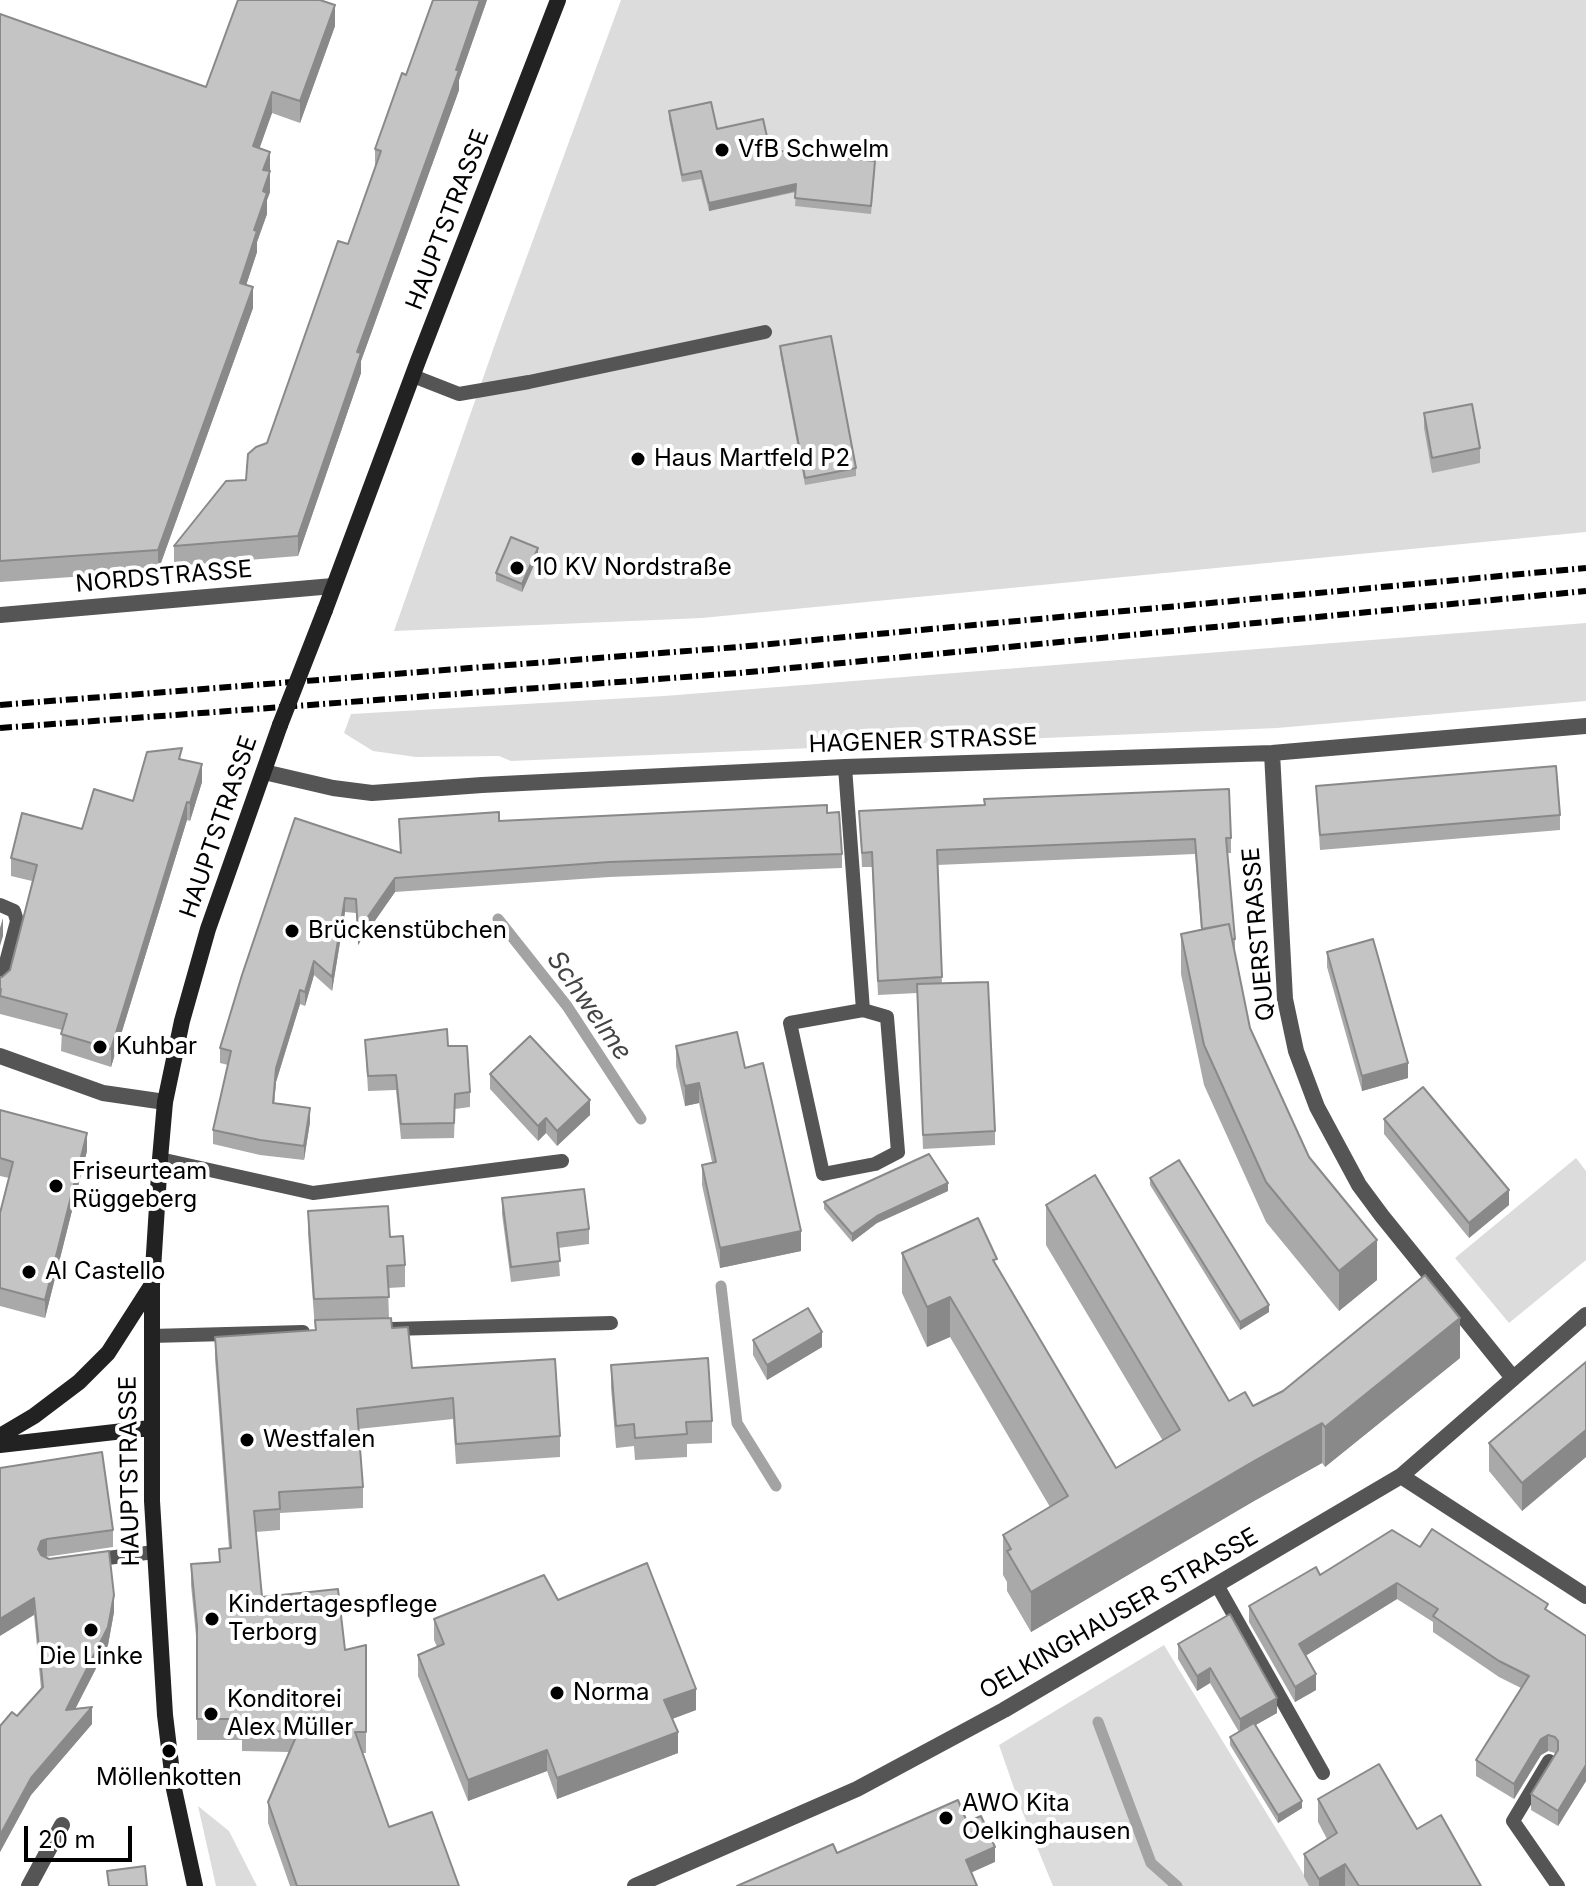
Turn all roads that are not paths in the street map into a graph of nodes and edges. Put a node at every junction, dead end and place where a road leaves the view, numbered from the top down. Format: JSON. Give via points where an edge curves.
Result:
{"nodes":[{"id":1,"x":558,"y":0,"type":"edge"},
{"id":2,"x":765,"y":332,"type":"dead end"},
{"id":3,"x":413,"y":376,"type":"junction"},
{"id":4,"x":333,"y":586,"type":"junction"},
{"id":5,"x":0,"y":615,"type":"edge"},
{"id":6,"x":1586,"y":726,"type":"edge"},
{"id":7,"x":1272,"y":753,"type":"junction"},
{"id":8,"x":845,"y":767,"type":"junction"},
{"id":9,"x":264,"y":772,"type":"junction"},
{"id":10,"x":0,"y":905,"type":"edge"},
{"id":11,"x":0,"y":985,"type":"edge"},
{"id":12,"x":863,"y":1010,"type":"junction"},
{"id":13,"x":0,"y":1056,"type":"edge"},
{"id":14,"x":165,"y":1102,"type":"junction"},
{"id":15,"x":160,"y":1159,"type":"junction"},
{"id":16,"x":562,"y":1161,"type":"dead end"},
{"id":17,"x":152,"y":1285,"type":"junction"},
{"id":18,"x":1586,"y":1315,"type":"edge"},
{"id":19,"x":611,"y":1323,"type":"dead end"},
{"id":20,"x":373,"y":1329,"type":"edge"},
{"id":21,"x":326,"y":1331,"type":"edge"},
{"id":22,"x":151,"y":1336,"type":"junction"},
{"id":23,"x":1513,"y":1378,"type":"junction"},
{"id":24,"x":150,"y":1428,"type":"junction"},
{"id":25,"x":0,"y":1436,"type":"edge"},
{"id":26,"x":0,"y":1445,"type":"edge"},
{"id":27,"x":1401,"y":1476,"type":"junction"},
{"id":28,"x":154,"y":1552,"type":"junction"},
{"id":29,"x":78,"y":1562,"type":"edge"},
{"id":30,"x":1217,"y":1585,"type":"junction"},
{"id":31,"x":1586,"y":1596,"type":"edge"},
{"id":32,"x":1549,"y":1761,"type":"edge"},
{"id":33,"x":1323,"y":1773,"type":"dead end"},
{"id":34,"x":62,"y":1825,"type":"dead end"},
{"id":35,"x":29,"y":1886,"type":"edge"},
{"id":36,"x":195,"y":1886,"type":"edge"},
{"id":37,"x":635,"y":1886,"type":"edge"},
{"id":38,"x":1558,"y":1886,"type":"edge"}],
"edges":[{"from":1,"to":3,"type":"main road","name":"HAUPTSTRASSE"},
{"from":2,"to":3,"type":"lane","via":[[459,394]]},
{"from":3,"to":4,"type":"main road","name":"HAUPTSTRASSE"},
{"from":4,"to":5,"type":"street","name":"NORDSTRASSE"},
{"from":4,"to":9,"type":"main road","name":"HAUPTSTRASSE","bridge":true},
{"from":6,"to":7,"type":"street","name":"HAGENER STRASSE"},
{"from":7,"to":8,"type":"street","name":"HAGENER STRASSE"},
{"from":7,"to":23,"type":"street","name":"QUERSTRASSE","via":[[1285,999],[1296,1051],[1317,1107],[1374,1206]]},
{"from":8,"to":9,"type":"street","name":"HAGENER STRASSE","via":[[372,793]]},
{"from":8,"to":12,"type":"lane"},
{"from":9,"to":14,"type":"main road","name":"HAUPTSTRASSE","via":[[208,929]]},
{"from":10,"to":11,"type":"lane","via":[[14,911],[17,921]]},
{"from":12,"to":12,"type":"lane","via":[[887,1017],[898,1152],[875,1164],[823,1174],[790,1023]]},
{"from":13,"to":14,"type":"street","via":[[103,1093]]},
{"from":14,"to":15,"type":"main road","name":"HAUPTSTRASSE"},
{"from":15,"to":16,"type":"lane","via":[[313,1193]]},
{"from":15,"to":17,"type":"main road","name":"HAUPTSTRASSE"},
{"from":17,"to":22,"type":"main road","name":"HAUPTSTRASSE"},
{"from":17,"to":25,"type":"main road","via":[[108,1353],[79,1382]]},
{"from":18,"to":23,"type":"street","name":"OELKINGHAUSER STRASSE"},
{"from":19,"to":20,"type":"lane"},
{"from":21,"to":22,"type":"lane"},
{"from":22,"to":24,"type":"main road","name":"HAUPTSTRASSE"},
{"from":23,"to":27,"type":"street","name":"OELKINGHAUSER STRASSE"},
{"from":24,"to":26,"type":"main road"},
{"from":24,"to":28,"type":"main road","name":"HAUPTSTRASSE"},
{"from":27,"to":30,"type":"street","name":"OELKINGHAUSER STRASSE"},
{"from":27,"to":31,"type":"street"},
{"from":28,"to":29,"type":"lane"},
{"from":28,"to":36,"type":"main road","name":"HAUPTSTRASSE","via":[[174,1789]]},
{"from":30,"to":33,"type":"lane"},
{"from":30,"to":37,"type":"street","name":"OELKINGHAUSER STRASSE","via":[[857,1789]]},
{"from":32,"to":38,"type":"lane","via":[[1513,1821]]},
{"from":34,"to":35,"type":"street"}]}
